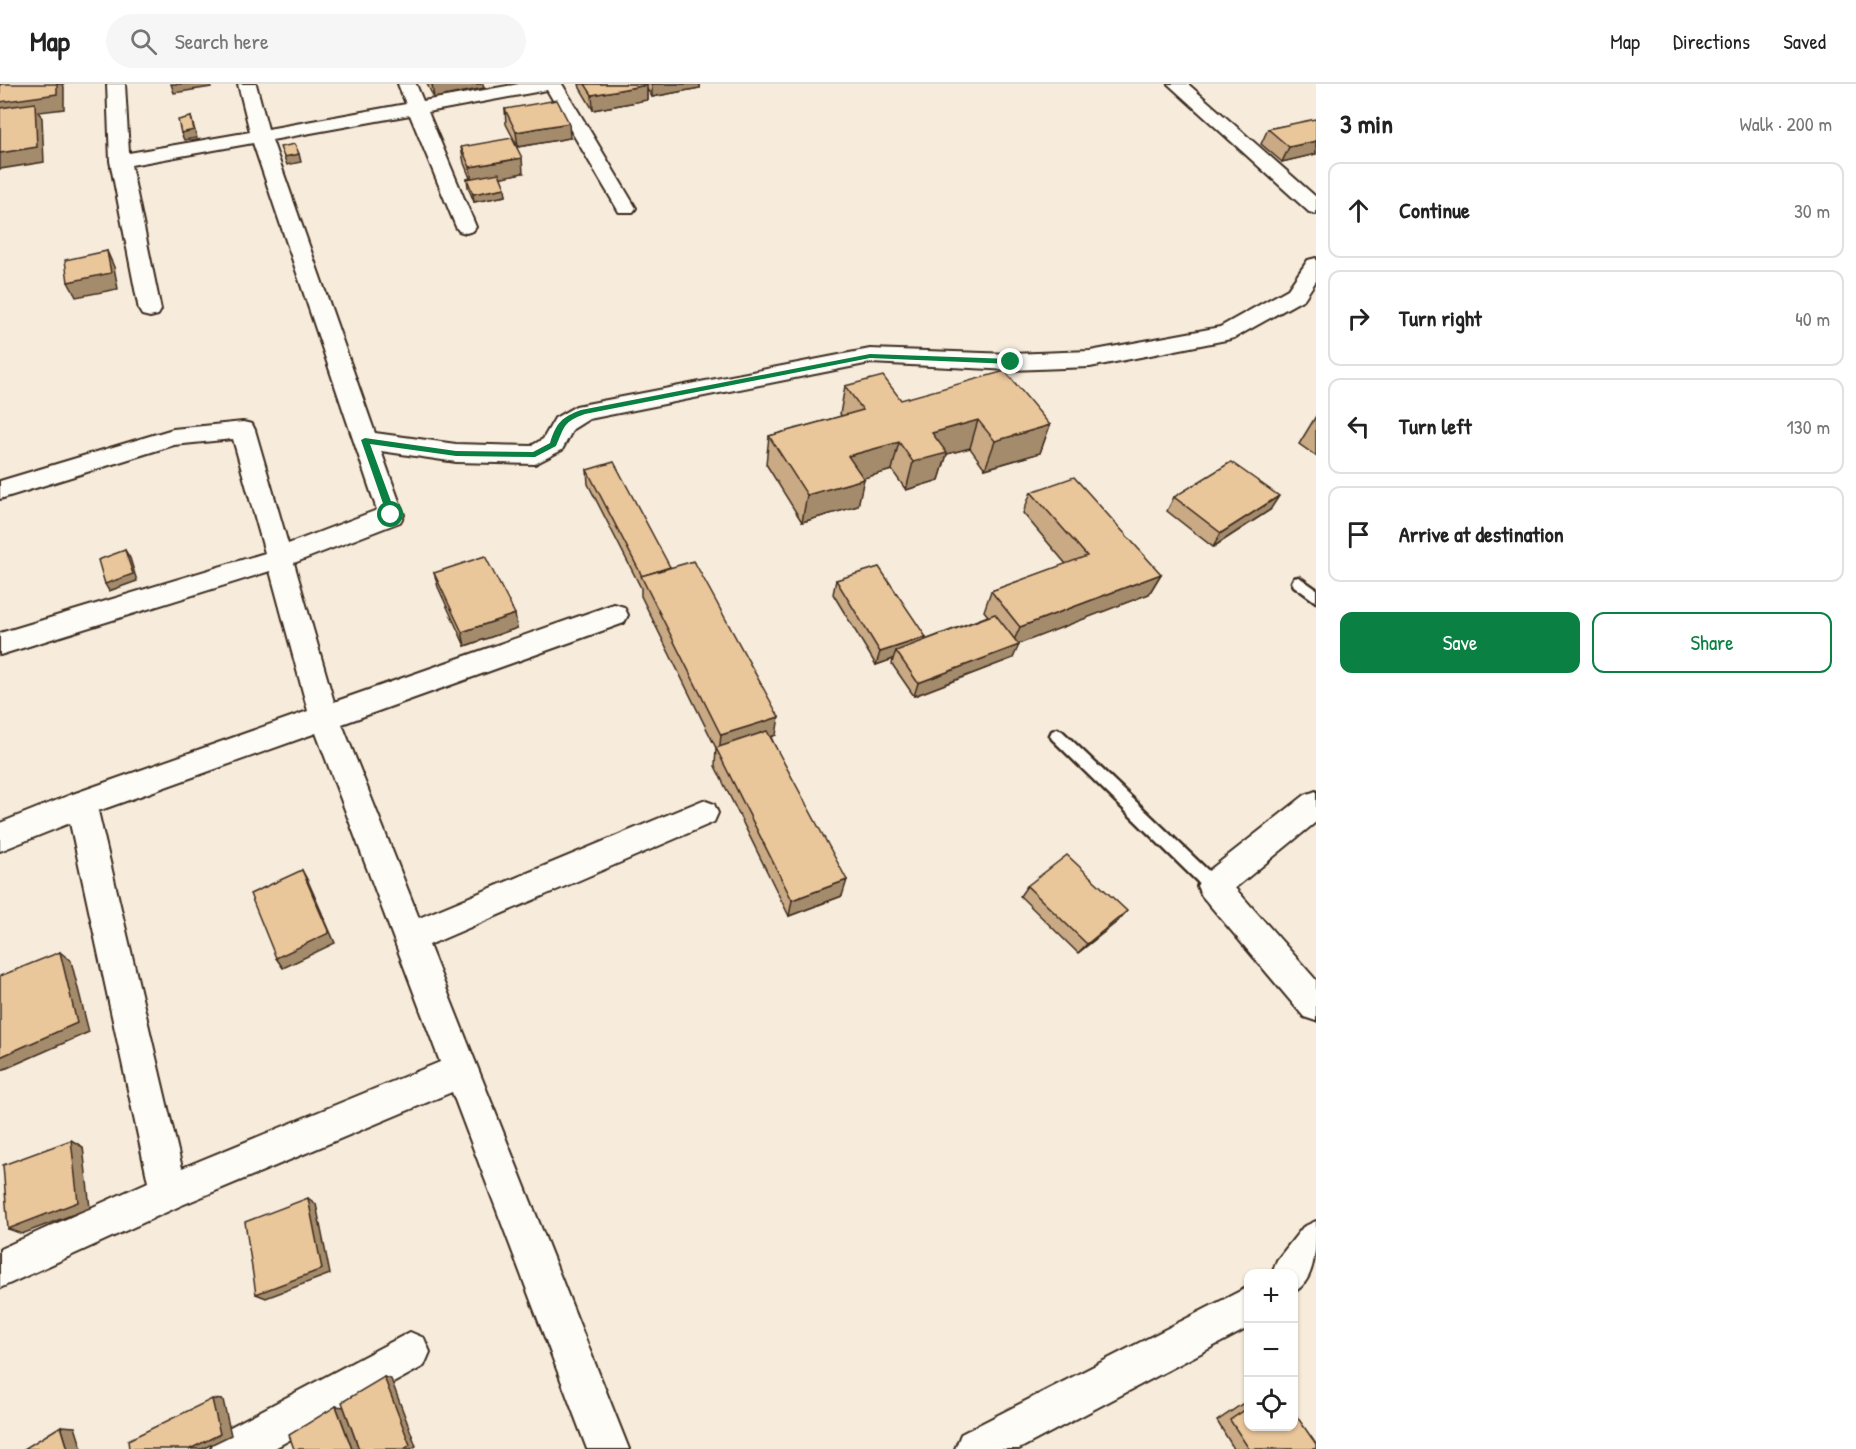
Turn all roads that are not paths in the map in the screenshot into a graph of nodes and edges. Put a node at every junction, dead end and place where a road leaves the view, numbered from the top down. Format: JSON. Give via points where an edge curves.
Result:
{"nodes":[{"id":1,"x":116,"y":84,"type":"edge"},
{"id":2,"x":247,"y":84,"type":"edge"},
{"id":3,"x":408,"y":84,"type":"edge"},
{"id":4,"x":552,"y":84,"type":"edge"},
{"id":5,"x":1177,"y":84,"type":"edge"},
{"id":6,"x":418,"y":108,"type":"junction"},
{"id":7,"x":261,"y":137,"type":"junction"},
{"id":8,"x":120,"y":161,"type":"junction"},
{"id":9,"x":626,"y":208,"type":"dead end"},
{"id":10,"x":1316,"y":208,"type":"edge"},
{"id":11,"x":466,"y":226,"type":"dead end"},
{"id":12,"x":1316,"y":266,"type":"edge"},
{"id":13,"x":150,"y":310,"type":"dead end"},
{"id":14,"x":365,"y":440,"type":"junction"},
{"id":15,"x":0,"y":490,"type":"edge"},
{"id":16,"x":278,"y":559,"type":"junction"},
{"id":17,"x":1299,"y":582,"type":"dead end"},
{"id":18,"x":1316,"y":597,"type":"edge"},
{"id":19,"x":614,"y":615,"type":"dead end"},
{"id":20,"x":0,"y":644,"type":"edge"},
{"id":21,"x":324,"y":716,"type":"junction"},
{"id":22,"x":1057,"y":735,"type":"dead end"},
{"id":23,"x":81,"y":804,"type":"junction"},
{"id":24,"x":1316,"y":804,"type":"edge"},
{"id":25,"x":703,"y":813,"type":"dead end"},
{"id":26,"x":0,"y":837,"type":"edge"},
{"id":27,"x":1213,"y":886,"type":"junction"},
{"id":28,"x":409,"y":938,"type":"junction"},
{"id":29,"x":1316,"y":1005,"type":"edge"},
{"id":30,"x":460,"y":1071,"type":"junction"},
{"id":31,"x":169,"y":1192,"type":"junction"},
{"id":32,"x":1316,"y":1240,"type":"edge"},
{"id":33,"x":0,"y":1269,"type":"edge"},
{"id":34,"x":1295,"y":1269,"type":"edge"},
{"id":35,"x":1244,"y":1308,"type":"edge"},
{"id":36,"x":410,"y":1352,"type":"dead end"},
{"id":37,"x":232,"y":1449,"type":"edge"},
{"id":38,"x":608,"y":1449,"type":"edge"},
{"id":39,"x":976,"y":1449,"type":"edge"}],
"edges":[{"from":1,"to":8,"type":"street"},
{"from":2,"to":7,"type":"street"},
{"from":3,"to":6,"type":"street"},
{"from":4,"to":6,"type":"street"},
{"from":4,"to":9,"type":"street"},
{"from":5,"to":10,"type":"street"},
{"from":6,"to":7,"type":"street"},
{"from":6,"to":11,"type":"street"},
{"from":7,"to":8,"type":"street"},
{"from":7,"to":14,"type":"street"},
{"from":8,"to":13,"type":"street"},
{"from":12,"to":14,"type":"street","via":[[1296,294],[1226,333],[1090,359],[1011,362],[870,356],[584,412],[568,417],[559,426],[553,444],[535,454],[456,453]]},
{"from":14,"to":16,"type":"street","via":[[391,515]]},
{"from":15,"to":16,"type":"street","via":[[173,437],[243,430]]},
{"from":16,"to":20,"type":"street"},
{"from":16,"to":21,"type":"street"},
{"from":17,"to":18,"type":"lane"},
{"from":19,"to":21,"type":"street"},
{"from":21,"to":23,"type":"street"},
{"from":21,"to":28,"type":"street"},
{"from":22,"to":27,"type":"lane"},
{"from":23,"to":26,"type":"street"},
{"from":23,"to":31,"type":"street"},
{"from":24,"to":27,"type":"street"},
{"from":25,"to":28,"type":"street"},
{"from":27,"to":29,"type":"street"},
{"from":28,"to":30,"type":"street"},
{"from":30,"to":31,"type":"street"},
{"from":30,"to":38,"type":"street"},
{"from":31,"to":33,"type":"street"},
{"from":32,"to":34,"type":"street"},
{"from":35,"to":39,"type":"street"},
{"from":36,"to":37,"type":"street"}]}
